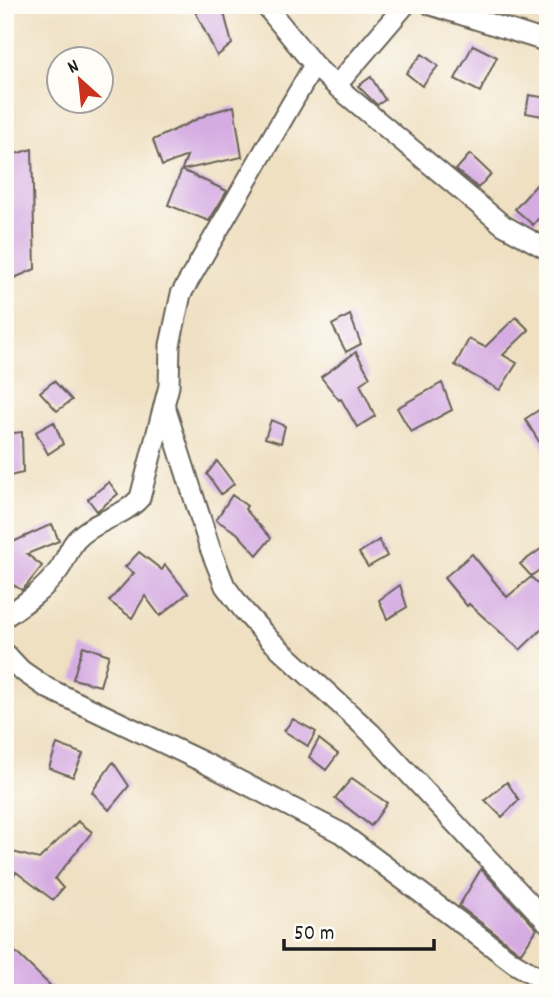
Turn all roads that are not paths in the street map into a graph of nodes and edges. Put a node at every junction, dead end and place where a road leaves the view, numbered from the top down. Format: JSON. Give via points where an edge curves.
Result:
{"nodes":[{"id":1,"x":265,"y":5,"type":"edge"},
{"id":2,"x":405,"y":5,"type":"edge"},
{"id":3,"x":431,"y":5,"type":"edge"},
{"id":4,"x":548,"y":43,"type":"edge"},
{"id":5,"x":314,"y":65,"type":"junction"},
{"id":6,"x":336,"y":86,"type":"junction"},
{"id":7,"x":548,"y":250,"type":"edge"},
{"id":8,"x":164,"y":406,"type":"junction"},
{"id":9,"x":5,"y":617,"type":"edge"},
{"id":10,"x":5,"y":653,"type":"edge"},
{"id":11,"x":548,"y":923,"type":"edge"},
{"id":12,"x":548,"y":983,"type":"edge"}],
"edges":[{"from":1,"to":5,"type":"street"},
{"from":2,"to":6,"type":"street"},
{"from":3,"to":4,"type":"street"},
{"from":5,"to":6,"type":"street"},
{"from":5,"to":8,"type":"street","via":[[181,295]]},
{"from":6,"to":7,"type":"street","via":[[503,225]]},
{"from":8,"to":9,"type":"street","via":[[140,498],[132,508],[90,527],[75,541],[47,584]]},
{"from":8,"to":11,"type":"street","via":[[225,586],[269,639],[372,734]]},
{"from":10,"to":12,"type":"street","via":[[47,688],[341,833],[514,963]]}]}
